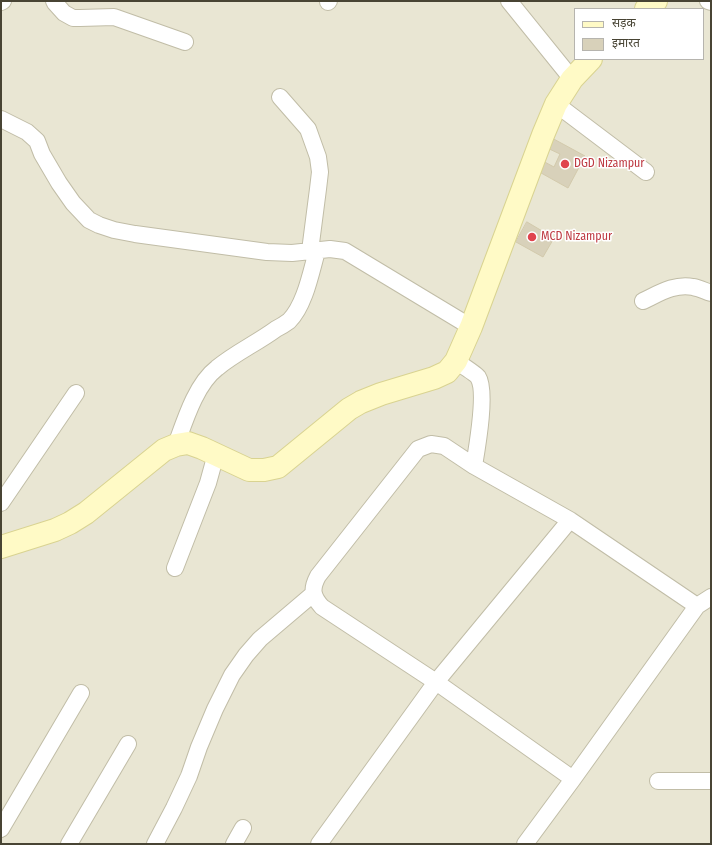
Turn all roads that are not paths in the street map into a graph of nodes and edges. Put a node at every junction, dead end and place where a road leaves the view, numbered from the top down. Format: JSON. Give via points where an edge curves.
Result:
{"nodes":[{"id":1,"x":54,"y":1,"type":"edge"},
{"id":2,"x":509,"y":1,"type":"edge"},
{"id":3,"x":656,"y":1,"type":"edge"},
{"id":4,"x":647,"y":8,"type":"edge"},
{"id":5,"x":185,"y":42,"type":"dead end"},
{"id":6,"x":589,"y":60,"type":"edge"},
{"id":7,"x":572,"y":79,"type":"junction"},
{"id":8,"x":280,"y":97,"type":"dead end"},
{"id":9,"x":556,"y":104,"type":"junction"},
{"id":10,"x":1,"y":119,"type":"edge"},
{"id":11,"x":646,"y":172,"type":"dead end"},
{"id":12,"x":313,"y":251,"type":"junction"},
{"id":13,"x":711,"y":293,"type":"edge"},
{"id":14,"x":643,"y":301,"type":"dead end"},
{"id":15,"x":471,"y":327,"type":"junction"},
{"id":16,"x":456,"y":361,"type":"junction"},
{"id":17,"x":76,"y":393,"type":"dead end"},
{"id":18,"x":176,"y":445,"type":"junction"},
{"id":19,"x":216,"y":454,"type":"junction"},
{"id":20,"x":474,"y":466,"type":"junction"},
{"id":21,"x":1,"y":503,"type":"edge"},
{"id":22,"x":570,"y":520,"type":"junction"},
{"id":23,"x":1,"y":547,"type":"edge"},
{"id":24,"x":175,"y":568,"type":"dead end"},
{"id":25,"x":313,"y":594,"type":"junction"},
{"id":26,"x":711,"y":597,"type":"edge"},
{"id":27,"x":698,"y":606,"type":"junction"},
{"id":28,"x":436,"y":682,"type":"junction"},
{"id":29,"x":81,"y":693,"type":"dead end"},
{"id":30,"x":128,"y":744,"type":"dead end"},
{"id":31,"x":573,"y":779,"type":"junction"},
{"id":32,"x":658,"y":781,"type":"dead end"},
{"id":33,"x":711,"y":781,"type":"edge"},
{"id":34,"x":243,"y":828,"type":"dead end"},
{"id":35,"x":1,"y":829,"type":"edge"},
{"id":36,"x":69,"y":844,"type":"edge"},
{"id":37,"x":155,"y":844,"type":"edge"},
{"id":38,"x":234,"y":844,"type":"edge"},
{"id":39,"x":319,"y":844,"type":"edge"},
{"id":40,"x":525,"y":844,"type":"edge"}],
"edges":[{"from":1,"to":5,"type":"street","via":[[64,13],[73,18],[114,17]]},
{"from":2,"to":7,"type":"street"},
{"from":3,"to":4,"type":"street"},
{"from":6,"to":7,"type":"street"},
{"from":7,"to":9,"type":"street"},
{"from":8,"to":12,"type":"street","via":[[308,128],[318,157],[320,172]]},
{"from":9,"to":11,"type":"street"},
{"from":9,"to":15,"type":"street"},
{"from":10,"to":12,"type":"street","via":[[27,132],[37,142],[73,203],[89,220],[99,225],[135,234],[267,252]]},
{"from":12,"to":15,"type":"street","via":[[345,251]]},
{"from":12,"to":18,"type":"street","via":[[304,296],[298,308],[289,320],[216,368],[207,378],[185,419]]},
{"from":13,"to":14,"type":"street","via":[[680,286]]},
{"from":15,"to":16,"type":"street"},
{"from":16,"to":19,"type":"street","via":[[446,372],[434,378],[382,394],[349,409],[278,467],[249,470]]},
{"from":16,"to":20,"type":"street","via":[[478,377],[482,390]]},
{"from":17,"to":21,"type":"street"},
{"from":18,"to":19,"type":"street","via":[[188,443]]},
{"from":18,"to":23,"type":"street","via":[[164,450],[70,523]]},
{"from":19,"to":24,"type":"street","via":[[208,483]]},
{"from":20,"to":22,"type":"street"},
{"from":20,"to":25,"type":"street","via":[[444,446],[431,444],[418,449],[318,576]]},
{"from":22,"to":27,"type":"street"},
{"from":22,"to":28,"type":"street"},
{"from":25,"to":28,"type":"street","via":[[322,607]]},
{"from":25,"to":37,"type":"street","via":[[260,639],[232,675],[201,740],[189,776]]},
{"from":26,"to":27,"type":"street"},
{"from":27,"to":31,"type":"street"},
{"from":28,"to":31,"type":"street"},
{"from":28,"to":39,"type":"street"},
{"from":29,"to":35,"type":"street"},
{"from":30,"to":36,"type":"street"},
{"from":31,"to":40,"type":"street"},
{"from":32,"to":33,"type":"street"},
{"from":34,"to":38,"type":"street"}]}
